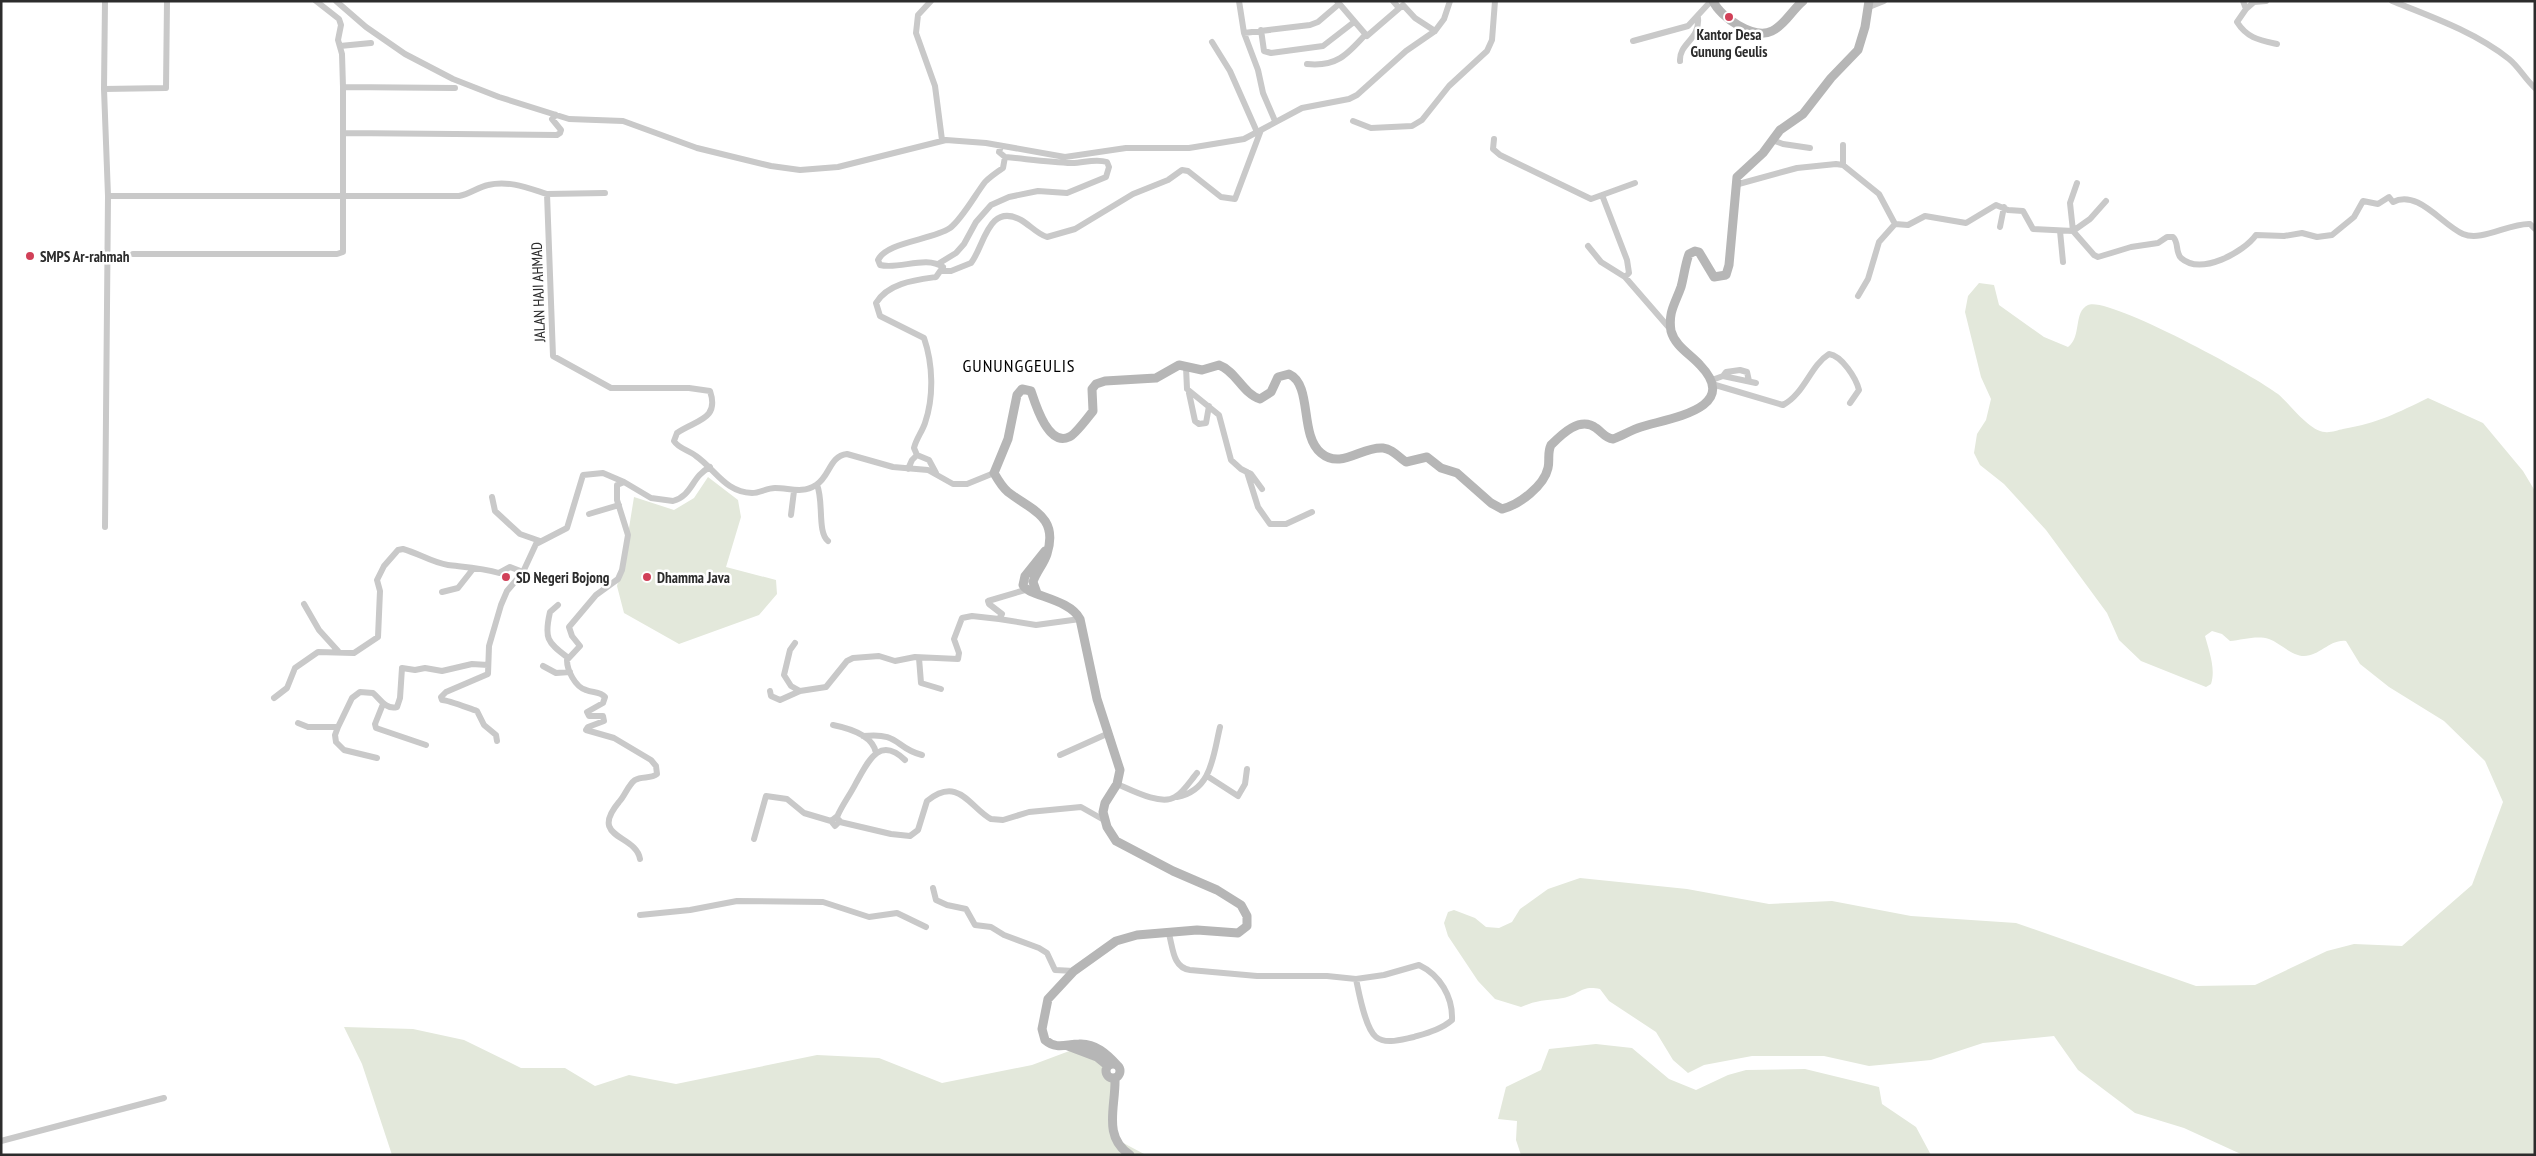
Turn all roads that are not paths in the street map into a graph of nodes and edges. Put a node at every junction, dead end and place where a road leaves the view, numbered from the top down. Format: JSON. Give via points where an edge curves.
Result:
{"nodes":[{"id":1,"x":105,"y":1,"type":"edge"},
{"id":2,"x":167,"y":1,"type":"edge"},
{"id":3,"x":316,"y":1,"type":"edge"},
{"id":4,"x":336,"y":1,"type":"edge"},
{"id":5,"x":931,"y":1,"type":"edge"},
{"id":6,"x":1239,"y":1,"type":"edge"},
{"id":7,"x":1393,"y":1,"type":"edge"},
{"id":8,"x":1450,"y":1,"type":"edge"},
{"id":9,"x":1495,"y":1,"type":"edge"},
{"id":10,"x":1712,"y":1,"type":"edge"},
{"id":11,"x":1803,"y":1,"type":"edge"},
{"id":12,"x":1884,"y":1,"type":"edge"},
{"id":13,"x":2242,"y":1,"type":"edge"},
{"id":14,"x":2266,"y":1,"type":"edge"},
{"id":15,"x":2392,"y":1,"type":"edge"},
{"id":16,"x":1338,"y":2,"type":"edge"},
{"id":17,"x":1869,"y":4,"type":"edge"},
{"id":18,"x":1398,"y":8,"type":"junction"},
{"id":19,"x":2246,"y":9,"type":"junction"},
{"id":20,"x":355,"y":18,"type":"junction"},
{"id":21,"x":1698,"y":18,"type":"junction"},
{"id":22,"x":1354,"y":22,"type":"junction"},
{"id":23,"x":342,"y":25,"type":"junction"},
{"id":24,"x":1261,"y":30,"type":"junction"},
{"id":25,"x":1435,"y":31,"type":"junction"},
{"id":26,"x":1244,"y":33,"type":"junction"},
{"id":27,"x":1365,"y":35,"type":"junction"},
{"id":28,"x":1633,"y":41,"type":"dead end"},
{"id":29,"x":1212,"y":42,"type":"dead end"},
{"id":30,"x":371,"y":44,"type":"dead end"},
{"id":31,"x":2277,"y":44,"type":"dead end"},
{"id":32,"x":340,"y":46,"type":"junction"},
{"id":33,"x":1680,"y":61,"type":"dead end"},
{"id":34,"x":1308,"y":64,"type":"dead end"},
{"id":35,"x":344,"y":87,"type":"junction"},
{"id":36,"x":455,"y":88,"type":"dead end"},
{"id":37,"x":2535,"y":88,"type":"edge"},
{"id":38,"x":104,"y":89,"type":"junction"},
{"id":39,"x":556,"y":115,"type":"junction"},
{"id":40,"x":1275,"y":121,"type":"junction"},
{"id":41,"x":1353,"y":121,"type":"dead end"},
{"id":42,"x":1260,"y":130,"type":"junction"},
{"id":43,"x":344,"y":133,"type":"junction"},
{"id":44,"x":1494,"y":139,"type":"dead end"},
{"id":45,"x":942,"y":140,"type":"junction"},
{"id":46,"x":1772,"y":140,"type":"junction"},
{"id":47,"x":1843,"y":145,"type":"dead end"},
{"id":48,"x":1001,"y":146,"type":"junction"},
{"id":49,"x":1810,"y":148,"type":"dead end"},
{"id":50,"x":1005,"y":156,"type":"junction"},
{"id":51,"x":1843,"y":165,"type":"junction"},
{"id":52,"x":1636,"y":183,"type":"dead end"},
{"id":53,"x":2077,"y":183,"type":"dead end"},
{"id":54,"x":1735,"y":185,"type":"junction"},
{"id":55,"x":605,"y":193,"type":"dead end"},
{"id":56,"x":547,"y":194,"type":"junction"},
{"id":57,"x":343,"y":195,"type":"junction"},
{"id":58,"x":108,"y":196,"type":"junction"},
{"id":59,"x":1602,"y":196,"type":"junction"},
{"id":60,"x":2106,"y":201,"type":"dead end"},
{"id":61,"x":2004,"y":207,"type":"junction"},
{"id":62,"x":1895,"y":224,"type":"junction"},
{"id":63,"x":2000,"y":227,"type":"dead end"},
{"id":64,"x":2535,"y":229,"type":"edge"},
{"id":65,"x":2060,"y":231,"type":"junction"},
{"id":66,"x":2073,"y":231,"type":"junction"},
{"id":67,"x":1588,"y":246,"type":"dead end"},
{"id":68,"x":133,"y":254,"type":"dead end"},
{"id":69,"x":2063,"y":262,"type":"dead end"},
{"id":70,"x":938,"y":264,"type":"junction"},
{"id":71,"x":942,"y":271,"type":"junction"},
{"id":72,"x":1625,"y":277,"type":"junction"},
{"id":73,"x":1858,"y":296,"type":"dead end"},
{"id":74,"x":1672,"y":331,"type":"junction"},
{"id":75,"x":1186,"y":367,"type":"junction"},
{"id":76,"x":1740,"y":370,"type":"junction"},
{"id":77,"x":1723,"y":376,"type":"junction"},
{"id":78,"x":1734,"y":378,"type":"junction"},
{"id":79,"x":1712,"y":382,"type":"junction"},
{"id":80,"x":1189,"y":393,"type":"junction"},
{"id":81,"x":1850,"y":403,"type":"dead end"},
{"id":82,"x":1209,"y":406,"type":"junction"},
{"id":83,"x":917,"y":456,"type":"junction"},
{"id":84,"x":710,"y":468,"type":"junction"},
{"id":85,"x":908,"y":469,"type":"junction"},
{"id":86,"x":1247,"y":472,"type":"junction"},
{"id":87,"x":936,"y":473,"type":"junction"},
{"id":88,"x":994,"y":473,"type":"junction"},
{"id":89,"x":624,"y":482,"type":"junction"},
{"id":90,"x":817,"y":485,"type":"junction"},
{"id":91,"x":1262,"y":489,"type":"dead end"},
{"id":92,"x":794,"y":491,"type":"junction"},
{"id":93,"x":492,"y":497,"type":"dead end"},
{"id":94,"x":619,"y":505,"type":"junction"},
{"id":95,"x":1312,"y":512,"type":"dead end"},
{"id":96,"x":589,"y":514,"type":"dead end"},
{"id":97,"x":790,"y":515,"type":"dead end"},
{"id":98,"x":105,"y":527,"type":"dead end"},
{"id":99,"x":540,"y":540,"type":"junction"},
{"id":100,"x":828,"y":541,"type":"dead end"},
{"id":101,"x":1049,"y":547,"type":"junction"},
{"id":102,"x":473,"y":569,"type":"junction"},
{"id":103,"x":524,"y":572,"type":"junction"},
{"id":104,"x":1025,"y":590,"type":"junction"},
{"id":105,"x":442,"y":592,"type":"dead end"},
{"id":106,"x":1037,"y":593,"type":"junction"},
{"id":107,"x":304,"y":604,"type":"dead end"},
{"id":108,"x":558,"y":606,"type":"dead end"},
{"id":109,"x":999,"y":619,"type":"junction"},
{"id":110,"x":1080,"y":620,"type":"junction"},
{"id":111,"x":794,"y":643,"type":"dead end"},
{"id":112,"x":338,"y":651,"type":"junction"},
{"id":113,"x":567,"y":658,"type":"junction"},
{"id":114,"x":919,"y":658,"type":"junction"},
{"id":115,"x":488,"y":665,"type":"junction"},
{"id":116,"x":543,"y":666,"type":"dead end"},
{"id":117,"x":570,"y":672,"type":"junction"},
{"id":118,"x":940,"y":689,"type":"dead end"},
{"id":119,"x":770,"y":691,"type":"dead end"},
{"id":120,"x":800,"y":691,"type":"junction"},
{"id":121,"x":274,"y":698,"type":"dead end"},
{"id":122,"x":383,"y":704,"type":"junction"},
{"id":123,"x":298,"y":723,"type":"dead end"},
{"id":124,"x":833,"y":726,"type":"dead end"},
{"id":125,"x":338,"y":727,"type":"junction"},
{"id":126,"x":1220,"y":727,"type":"dead end"},
{"id":127,"x":1109,"y":733,"type":"junction"},
{"id":128,"x":863,"y":736,"type":"junction"},
{"id":129,"x":496,"y":741,"type":"dead end"},
{"id":130,"x":426,"y":745,"type":"dead end"},
{"id":131,"x":876,"y":753,"type":"junction"},
{"id":132,"x":922,"y":755,"type":"dead end"},
{"id":133,"x":1060,"y":755,"type":"dead end"},
{"id":134,"x":378,"y":758,"type":"dead end"},
{"id":135,"x":905,"y":760,"type":"dead end"},
{"id":136,"x":1247,"y":769,"type":"dead end"},
{"id":137,"x":1197,"y":773,"type":"dead end"},
{"id":138,"x":1207,"y":776,"type":"junction"},
{"id":139,"x":1117,"y":784,"type":"junction"},
{"id":140,"x":1176,"y":797,"type":"junction"},
{"id":141,"x":836,"y":820,"type":"junction"},
{"id":142,"x":1104,"y":820,"type":"junction"},
{"id":143,"x":754,"y":839,"type":"dead end"},
{"id":144,"x":640,"y":859,"type":"dead end"},
{"id":145,"x":933,"y":888,"type":"dead end"},
{"id":146,"x":640,"y":915,"type":"dead end"},
{"id":147,"x":926,"y":927,"type":"dead end"},
{"id":148,"x":1169,"y":934,"type":"junction"},
{"id":149,"x":1074,"y":971,"type":"junction"},
{"id":150,"x":1356,"y":979,"type":"junction"},
{"id":151,"x":164,"y":1098,"type":"dead end"},
{"id":152,"x":1,"y":1141,"type":"edge"},
{"id":153,"x":1130,"y":1155,"type":"edge"}],
"edges":[{"from":1,"to":38,"type":"street"},
{"from":2,"to":38,"type":"street","via":[[166,88]]},
{"from":3,"to":23,"type":"street"},
{"from":4,"to":20,"type":"street"},
{"from":5,"to":45,"type":"street","via":[[918,15],[916,33],[935,86]]},
{"from":6,"to":26,"type":"street"},
{"from":7,"to":18,"type":"street"},
{"from":8,"to":25,"type":"street","via":[[1444,19]]},
{"from":9,"to":41,"type":"street","via":[[1492,40],[1487,51],[1449,86],[1422,120],[1412,126],[1371,128]]},
{"from":10,"to":11,"type":"main road","via":[[1729,20],[1766,33],[1777,28]]},
{"from":10,"to":21,"type":"street"},
{"from":12,"to":17,"type":"street"},
{"from":13,"to":19,"type":"street"},
{"from":14,"to":19,"type":"street","via":[[2254,2]]},
{"from":15,"to":37,"type":"street","via":[[2430,14],[2477,38],[2509,59]]},
{"from":16,"to":22,"type":"street"},
{"from":16,"to":24,"type":"street","via":[[1318,22],[1310,25]]},
{"from":17,"to":46,"type":"main road","via":[[1858,50],[1798,119],[1780,130]]},
{"from":18,"to":25,"type":"street","via":[[1404,5],[1415,18]]},
{"from":18,"to":27,"type":"street","via":[[1369,35]]},
{"from":19,"to":31,"type":"street","via":[[2237,22],[2246,34],[2253,39]]},
{"from":20,"to":23,"type":"street"},
{"from":20,"to":39,"type":"street","via":[[388,44],[453,79]]},
{"from":21,"to":28,"type":"street","via":[[1688,26]]},
{"from":21,"to":33,"type":"street","via":[[1699,26],[1694,38],[1681,51]]},
{"from":22,"to":24,"type":"street","via":[[1323,46],[1271,53],[1264,51]]},
{"from":22,"to":27,"type":"street"},
{"from":23,"to":32,"type":"street","via":[[338,36]]},
{"from":24,"to":26,"type":"street"},
{"from":25,"to":40,"type":"street","via":[[1406,51],[1353,97],[1307,106]]},
{"from":26,"to":40,"type":"street"},
{"from":27,"to":34,"type":"street","via":[[1344,57],[1322,66]]},
{"from":29,"to":42,"type":"street","via":[[1227,64]]},
{"from":30,"to":32,"type":"street"},
{"from":32,"to":35,"type":"street"},
{"from":35,"to":36,"type":"street"},
{"from":35,"to":43,"type":"street"},
{"from":38,"to":58,"type":"street"},
{"from":39,"to":43,"type":"street","via":[[552,119],[561,130],[557,135]]},
{"from":39,"to":45,"type":"street","via":[[576,120],[623,121],[697,148],[800,170],[838,166]]},
{"from":40,"to":42,"type":"street"},
{"from":42,"to":48,"type":"street","via":[[1244,139],[1189,148],[1126,148],[1070,157]]},
{"from":42,"to":71,"type":"street","via":[[1235,199],[1221,198],[1184,170],[1133,194],[1075,229],[1047,237],[1019,218],[1004,217],[993,222],[986,231],[971,263]]},
{"from":43,"to":57,"type":"street"},
{"from":44,"to":59,"type":"street","via":[[1494,149],[1500,156],[1591,199]]},
{"from":45,"to":48,"type":"street","via":[[968,140]]},
{"from":46,"to":49,"type":"street"},
{"from":46,"to":54,"type":"main road","via":[[1763,154],[1738,175]]},
{"from":47,"to":51,"type":"street"},
{"from":48,"to":50,"type":"street","via":[[999,152]]},
{"from":50,"to":70,"type":"street","via":[[1003,168],[986,181],[951,227],[890,249],[880,254],[878,260],[887,266]]},
{"from":50,"to":70,"type":"street","via":[[1050,162],[1099,160],[1107,162],[1108,167],[1106,177],[1067,194],[1038,190],[1009,196],[991,205],[956,253]]},
{"from":51,"to":54,"type":"street","via":[[1813,165]]},
{"from":51,"to":62,"type":"street","via":[[1879,194]]},
{"from":52,"to":59,"type":"street"},
{"from":53,"to":66,"type":"street","via":[[2070,203]]},
{"from":54,"to":74,"type":"main road","via":[[1727,272],[1724,276],[1714,276],[1699,252],[1694,250],[1688,254],[1680,290],[1671,307]]},
{"from":55,"to":56,"type":"street"},
{"from":56,"to":57,"type":"street","via":[[528,187],[490,184],[459,196]]},
{"from":56,"to":84,"type":"street","name":"JALAN HAJI AHMAD","via":[[553,356],[611,388],[689,388],[710,392],[713,409],[677,433],[674,439],[679,447],[693,453]]},
{"from":57,"to":58,"type":"street"},
{"from":57,"to":68,"type":"street","via":[[343,250],[340,254]]},
{"from":58,"to":98,"type":"street"},
{"from":59,"to":72,"type":"street","via":[[1627,260],[1629,273]]},
{"from":60,"to":66,"type":"street","via":[[2090,219]]},
{"from":61,"to":62,"type":"street","via":[[1991,206],[1966,223],[1924,216],[1908,225]]},
{"from":61,"to":63,"type":"street"},
{"from":61,"to":65,"type":"street","via":[[2023,211],[2033,229]]},
{"from":62,"to":73,"type":"street","via":[[1879,242],[1868,279]]},
{"from":64,"to":66,"type":"street","via":[[2530,224],[2522,224],[2490,231],[2483,236],[2469,236],[2444,222],[2427,206],[2408,199],[2394,202],[2389,197],[2378,204],[2364,200],[2354,217],[2332,235],[2256,235],[2236,255],[2205,264],[2183,259],[2172,237],[2098,257]]},
{"from":65,"to":66,"type":"street"},
{"from":65,"to":69,"type":"street"},
{"from":67,"to":72,"type":"street","via":[[1606,266]]},
{"from":70,"to":71,"type":"street","via":[[943,267]]},
{"from":71,"to":83,"type":"street","via":[[936,277],[892,287],[876,303],[880,316],[924,338],[928,348],[931,397],[925,423],[914,448]]},
{"from":72,"to":74,"type":"street"},
{"from":74,"to":79,"type":"main road","via":[[1676,342],[1702,366]]},
{"from":75,"to":79,"type":"main road","via":[[1202,370],[1223,366],[1260,399],[1271,392],[1278,377],[1290,374],[1300,386],[1312,440],[1323,455],[1339,460],[1382,448],[1390,449],[1406,462],[1427,457],[1441,468],[1457,473],[1491,503],[1502,508],[1525,497],[1540,482],[1548,469],[1551,445],[1572,427],[1584,424],[1613,439],[1701,407],[1709,400]]},
{"from":75,"to":80,"type":"street"},
{"from":75,"to":88,"type":"main road","via":[[1178,365],[1148,379],[1100,382],[1092,389],[1093,411],[1068,438],[1057,437],[1051,432],[1038,413],[1030,391],[1022,389],[1017,395],[1008,439]]},
{"from":76,"to":77,"type":"street","via":[[1726,372]]},
{"from":76,"to":78,"type":"street"},
{"from":76,"to":78,"type":"street","via":[[1747,372],[1753,382]]},
{"from":77,"to":78,"type":"street"},
{"from":77,"to":79,"type":"street"},
{"from":79,"to":81,"type":"street","via":[[1783,405],[1812,375],[1820,359],[1829,354],[1836,357],[1857,383],[1859,390]]},
{"from":80,"to":82,"type":"street"},
{"from":80,"to":82,"type":"street","via":[[1195,421],[1199,424],[1206,423]]},
{"from":82,"to":86,"type":"street","via":[[1221,417],[1224,442],[1231,460]]},
{"from":83,"to":85,"type":"street"},
{"from":83,"to":87,"type":"street","via":[[929,460]]},
{"from":84,"to":89,"type":"street","via":[[697,476],[687,492],[673,502],[651,498]]},
{"from":84,"to":92,"type":"street","name":"JALAN HAJI AHMAD","via":[[724,484],[736,490],[755,493],[774,488]]},
{"from":85,"to":87,"type":"street"},
{"from":85,"to":90,"type":"street","via":[[845,454],[835,460]]},
{"from":86,"to":91,"type":"street"},
{"from":86,"to":95,"type":"street","via":[[1258,507],[1270,524],[1281,525]]},
{"from":87,"to":88,"type":"street","via":[[947,483],[960,485]]},
{"from":88,"to":101,"type":"main road","via":[[1008,492],[1041,514],[1049,531]]},
{"from":89,"to":94,"type":"street","via":[[617,486]]},
{"from":89,"to":99,"type":"street","via":[[603,473],[583,474],[567,528],[558,535]]},
{"from":90,"to":92,"type":"street","name":"JALAN HAJI AHMAD"},
{"from":90,"to":100,"type":"street","via":[[822,505],[822,533]]},
{"from":92,"to":97,"type":"street"},
{"from":93,"to":99,"type":"street","via":[[495,511],[520,534]]},
{"from":94,"to":96,"type":"street"},
{"from":94,"to":113,"type":"street","via":[[628,535],[622,570],[618,579],[596,595],[570,624],[570,633],[580,646]]},
{"from":99,"to":103,"type":"street"},
{"from":101,"to":104,"type":"main road","via":[[1025,576]]},
{"from":101,"to":106,"type":"main road","via":[[1033,582]]},
{"from":102,"to":103,"type":"street","via":[[499,573],[510,567]]},
{"from":102,"to":105,"type":"street","via":[[458,588]]},
{"from":102,"to":112,"type":"street","via":[[398,550],[377,580],[380,591],[379,636],[354,653]]},
{"from":103,"to":115,"type":"street","via":[[503,598],[489,646]]},
{"from":104,"to":106,"type":"main road"},
{"from":104,"to":109,"type":"street","via":[[988,601],[1002,614]]},
{"from":106,"to":110,"type":"main road","via":[[1074,611]]},
{"from":107,"to":112,"type":"street"},
{"from":108,"to":113,"type":"street","via":[[550,612],[548,639]]},
{"from":109,"to":110,"type":"street","via":[[1036,625]]},
{"from":109,"to":114,"type":"street","via":[[962,618],[954,639],[958,660]]},
{"from":110,"to":127,"type":"main road","via":[[1093,685]]},
{"from":111,"to":120,"type":"street","via":[[784,675],[790,686]]},
{"from":112,"to":121,"type":"street","via":[[318,652],[296,668],[286,688]]},
{"from":113,"to":117,"type":"street"},
{"from":114,"to":118,"type":"street","via":[[921,682]]},
{"from":114,"to":120,"type":"street","via":[[895,661],[879,656],[853,658],[828,686]]},
{"from":115,"to":122,"type":"street","via":[[472,664],[442,671],[402,668],[399,702],[394,708]]},
{"from":115,"to":129,"type":"street","via":[[486,676],[446,692],[441,699],[477,710],[484,725],[496,734]]},
{"from":116,"to":117,"type":"street","via":[[556,673]]},
{"from":117,"to":144,"type":"street","via":[[579,686],[604,697],[602,703],[587,712],[589,716],[603,716],[604,721],[588,726],[586,732],[616,739],[656,766],[656,775],[634,781],[609,818],[613,832],[637,852]]},
{"from":119,"to":120,"type":"street","via":[[773,698],[780,700]]},
{"from":122,"to":125,"type":"street","via":[[373,693],[356,693]]},
{"from":122,"to":130,"type":"street","via":[[376,728]]},
{"from":123,"to":125,"type":"street","via":[[308,727]]},
{"from":124,"to":128,"type":"street","via":[[850,729]]},
{"from":125,"to":134,"type":"street","via":[[336,742],[344,750]]},
{"from":126,"to":138,"type":"street","via":[[1212,767]]},
{"from":127,"to":133,"type":"street"},
{"from":127,"to":139,"type":"main road","via":[[1120,770]]},
{"from":128,"to":131,"type":"street"},
{"from":128,"to":132,"type":"street","via":[[892,737],[906,749]]},
{"from":131,"to":135,"type":"street","via":[[892,750]]},
{"from":131,"to":141,"type":"street"},
{"from":136,"to":138,"type":"street","via":[[1245,784],[1238,796]]},
{"from":137,"to":140,"type":"street"},
{"from":138,"to":140,"type":"street","via":[[1191,792]]},
{"from":139,"to":140,"type":"street","via":[[1150,797]]},
{"from":139,"to":142,"type":"main road","via":[[1105,803]]},
{"from":141,"to":142,"type":"street","via":[[910,836],[918,830],[927,801],[939,795],[956,793],[972,801],[991,819],[1003,820],[1028,812],[1081,807]]},
{"from":141,"to":143,"type":"street","via":[[804,813],[787,799],[766,796]]},
{"from":142,"to":148,"type":"main road","via":[[1116,841],[1232,899],[1248,916],[1247,926],[1238,933],[1197,930]]},
{"from":145,"to":149,"type":"street","via":[[936,900],[966,909],[975,925],[991,927],[1039,948],[1049,955],[1054,970]]},
{"from":146,"to":147,"type":"street","via":[[737,901],[814,901],[869,917],[897,913]]},
{"from":148,"to":149,"type":"main road","via":[[1122,938]]},
{"from":148,"to":150,"type":"street","via":[[1176,962],[1184,970],[1246,976]]},
{"from":149,"to":153,"type":"main road","via":[[1048,999],[1043,1034],[1047,1042],[1093,1055],[1120,1072],[1114,1078],[1112,1134],[1118,1146]]},
{"from":150,"to":150,"type":"street","via":[[1419,965],[1446,991],[1451,1001],[1452,1020],[1439,1029],[1417,1036],[1382,1040],[1371,1029]]},
{"from":151,"to":152,"type":"street"}]}
